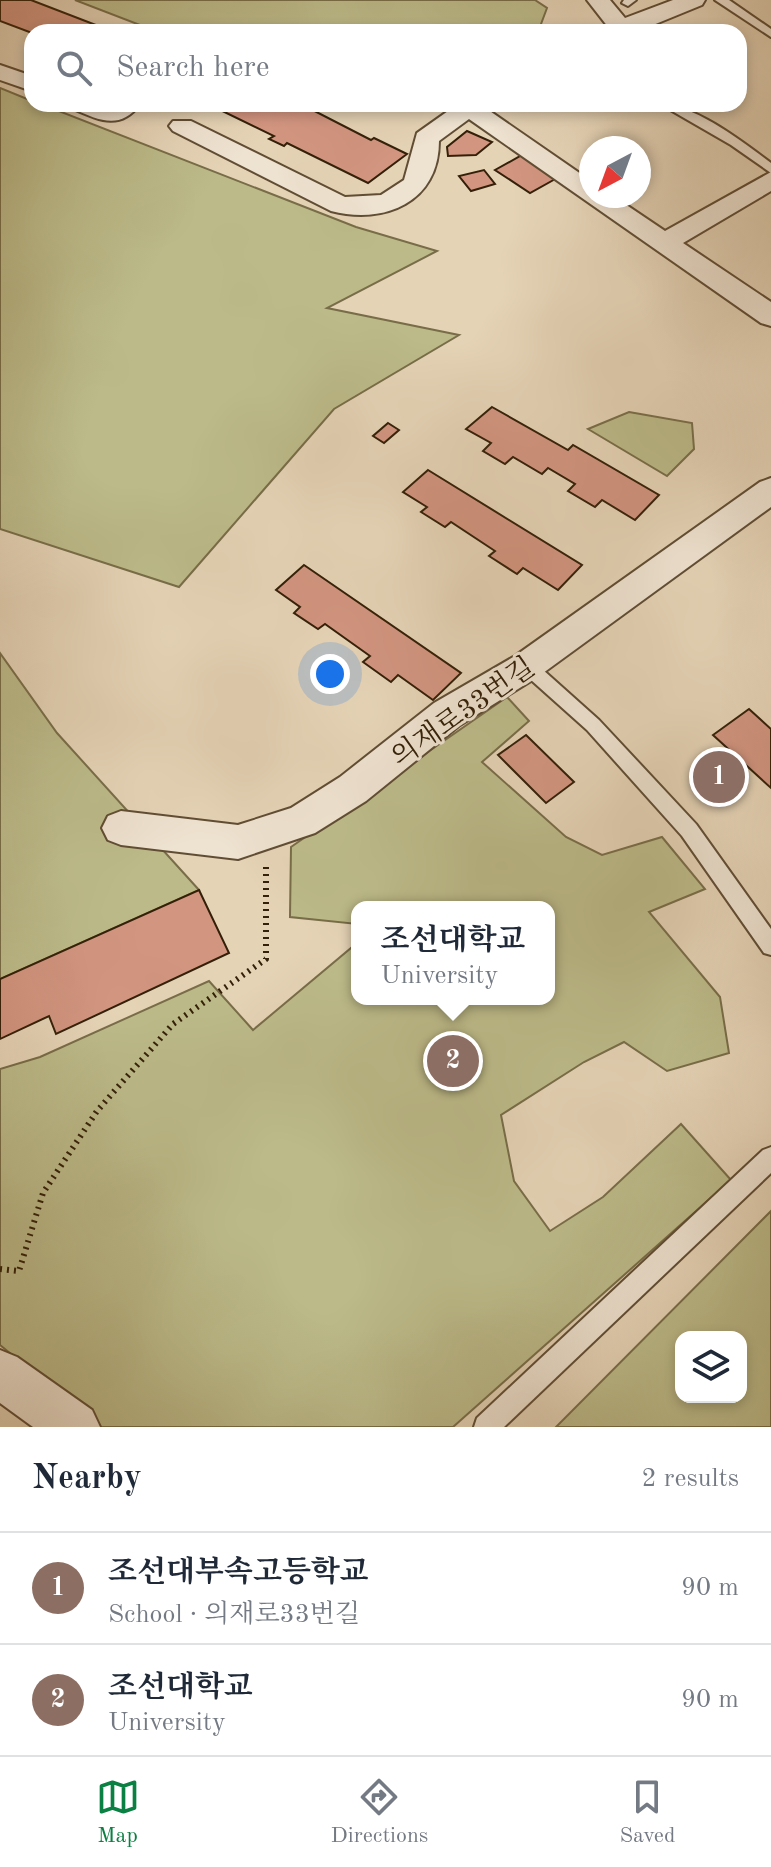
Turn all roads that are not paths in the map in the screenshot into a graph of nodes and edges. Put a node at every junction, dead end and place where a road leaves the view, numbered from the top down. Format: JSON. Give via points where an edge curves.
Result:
{"nodes":[{"id":1,"x":598,"y":0,"type":"edge"},
{"id":2,"x":694,"y":0,"type":"edge"},
{"id":3,"x":721,"y":0,"type":"edge"},
{"id":4,"x":618,"y":24,"type":"edge"},
{"id":5,"x":637,"y":24,"type":"edge"},
{"id":6,"x":771,"y":34,"type":"edge"},
{"id":7,"x":0,"y":72,"type":"edge"},
{"id":8,"x":24,"y":81,"type":"edge"},
{"id":9,"x":461,"y":112,"type":"edge"},
{"id":10,"x":480,"y":112,"type":"edge"},
{"id":11,"x":681,"y":112,"type":"edge"},
{"id":12,"x":182,"y":126,"type":"dead end"},
{"id":13,"x":771,"y":169,"type":"edge"},
{"id":14,"x":771,"y":180,"type":"edge"},
{"id":15,"x":579,"y":185,"type":"edge"},
{"id":16,"x":612,"y":208,"type":"edge"},
{"id":17,"x":664,"y":243,"type":"junction"},
{"id":18,"x":771,"y":316,"type":"edge"},
{"id":19,"x":771,"y":490,"type":"edge"},
{"id":20,"x":527,"y":666,"type":"junction"},
{"id":21,"x":121,"y":828,"type":"dead end"},
{"id":22,"x":771,"y":946,"type":"edge"},
{"id":23,"x":771,"y":1158,"type":"edge"},
{"id":24,"x":0,"y":1374,"type":"edge"},
{"id":25,"x":75,"y":1427,"type":"edge"},
{"id":26,"x":486,"y":1427,"type":"edge"}],
"edges":[{"from":1,"to":4,"type":"street"},
{"from":2,"to":5,"type":"street"},
{"from":3,"to":6,"type":"lane"},
{"from":7,"to":8,"type":"street"},
{"from":9,"to":12,"type":"street","via":[[426,138],[428,162],[420,181],[404,195],[353,207]]},
{"from":10,"to":15,"type":"street"},
{"from":11,"to":13,"type":"lane"},
{"from":14,"to":17,"type":"street"},
{"from":16,"to":17,"type":"street"},
{"from":17,"to":18,"type":"street"},
{"from":19,"to":20,"type":"street","name":"의재로33번길"},
{"from":20,"to":21,"type":"street","name":"의재로33번길","via":[[447,714],[334,803],[266,835],[217,842]]},
{"from":20,"to":22,"type":"lane","via":[[593,725],[689,830]]},
{"from":23,"to":26,"type":"lane"},
{"from":24,"to":25,"type":"street"}]}
